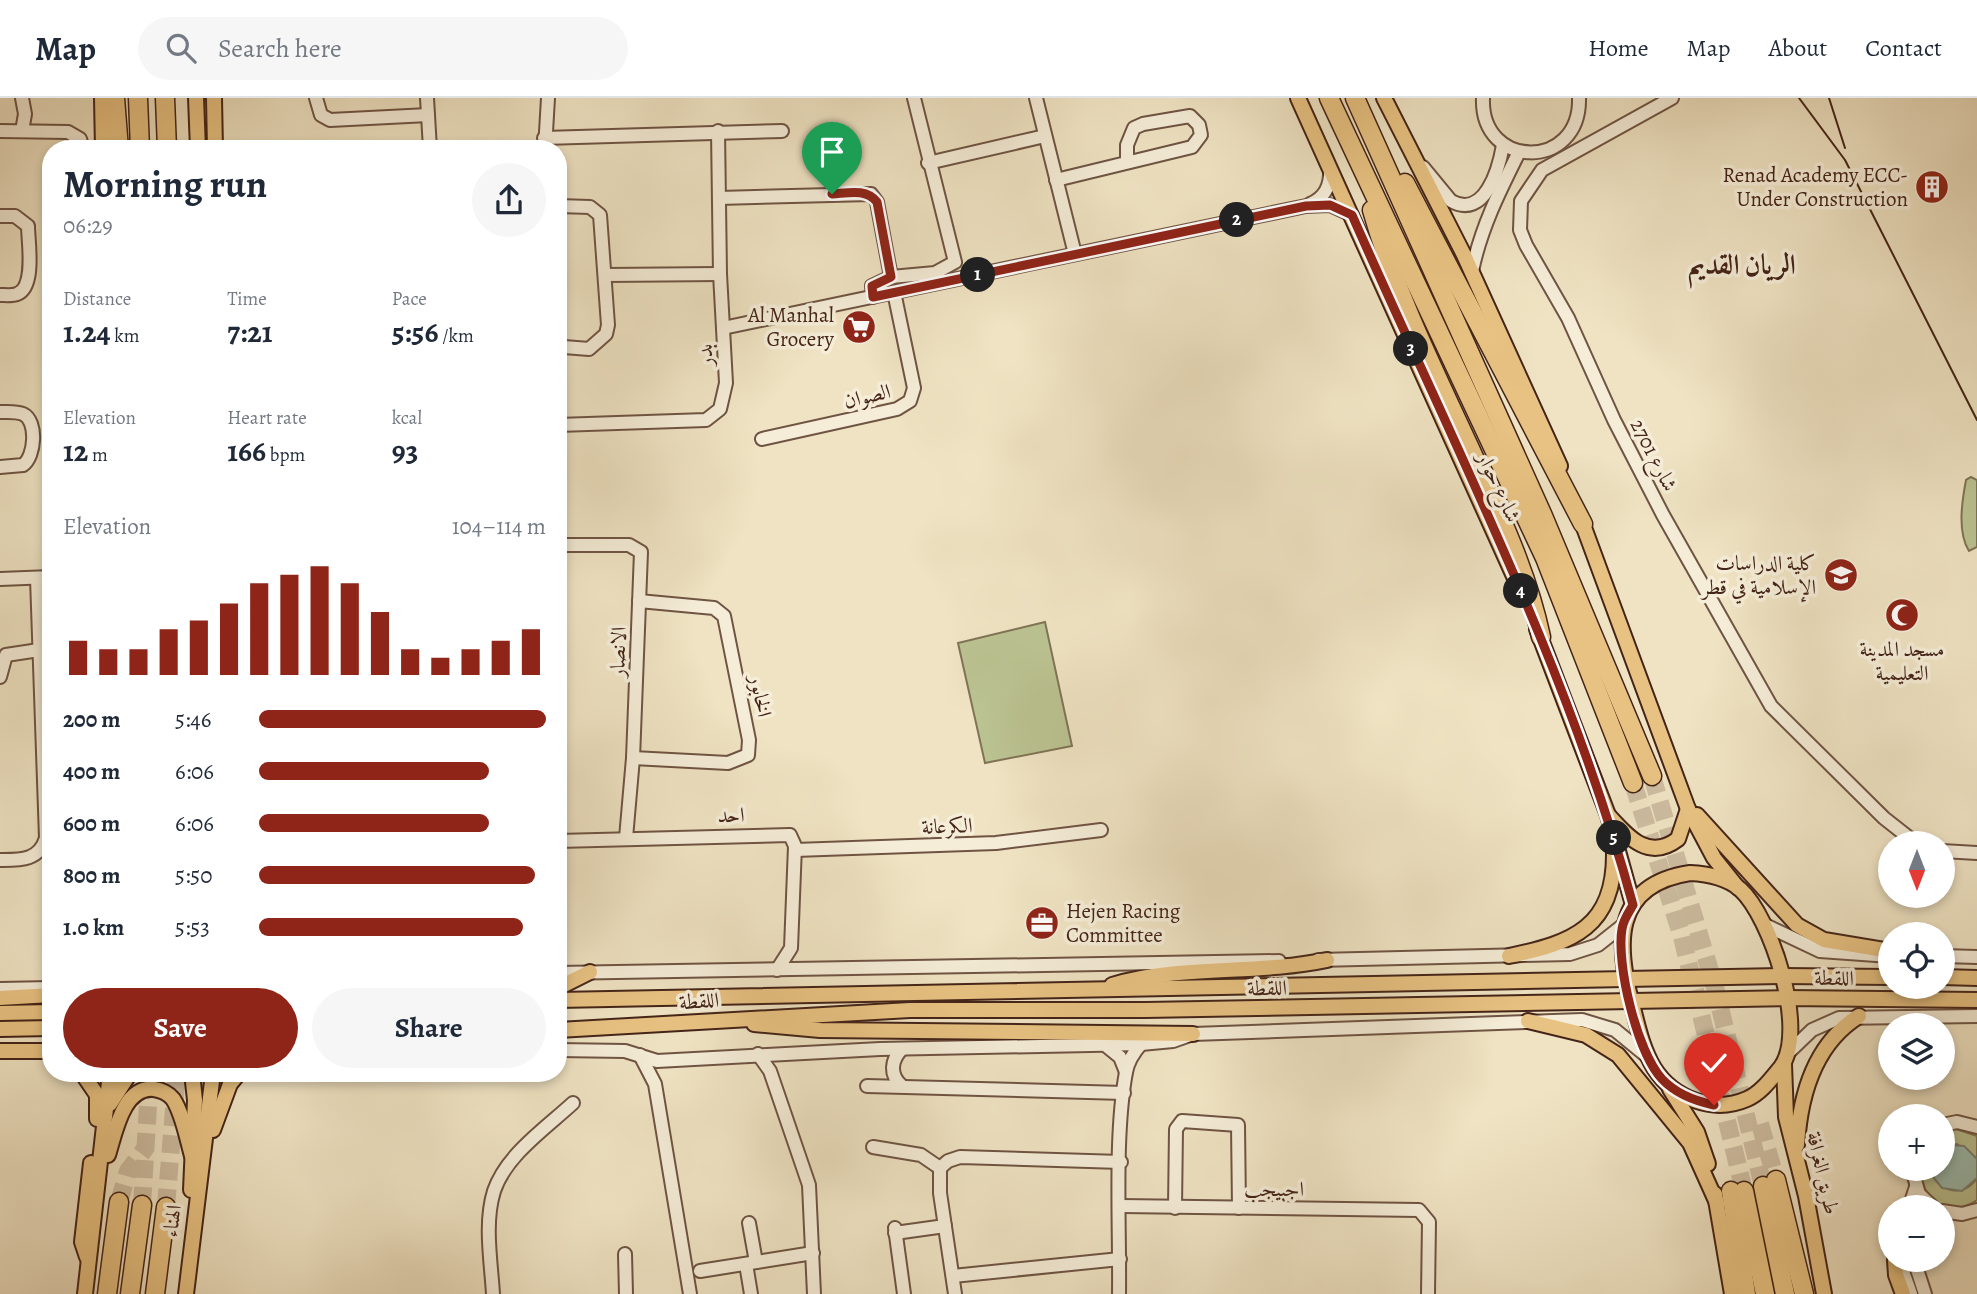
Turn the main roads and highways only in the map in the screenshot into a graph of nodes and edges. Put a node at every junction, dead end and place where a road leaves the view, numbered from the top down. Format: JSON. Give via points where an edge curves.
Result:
{"nodes":[{"id":1,"x":102,"y":98,"type":"edge"},
{"id":2,"x":115,"y":98,"type":"edge"},
{"id":3,"x":138,"y":98,"type":"edge"},
{"id":4,"x":165,"y":98,"type":"edge"},
{"id":5,"x":196,"y":98,"type":"edge"},
{"id":6,"x":214,"y":98,"type":"edge"},
{"id":7,"x":220,"y":98,"type":"edge"},
{"id":8,"x":1298,"y":98,"type":"edge"},
{"id":9,"x":1329,"y":98,"type":"edge"},
{"id":10,"x":1356,"y":98,"type":"edge"},
{"id":11,"x":1384,"y":98,"type":"edge"},
{"id":12,"x":103,"y":140,"type":"edge"},
{"id":13,"x":118,"y":140,"type":"edge"},
{"id":14,"x":140,"y":140,"type":"edge"},
{"id":15,"x":167,"y":140,"type":"edge"},
{"id":16,"x":198,"y":140,"type":"edge"},
{"id":17,"x":215,"y":140,"type":"edge"},
{"id":18,"x":215,"y":140,"type":"edge"},
{"id":19,"x":1359,"y":163,"type":"junction"},
{"id":20,"x":1583,"y":524,"type":"junction"},
{"id":21,"x":1541,"y":637,"type":"junction"},
{"id":22,"x":1651,"y":776,"type":"tunnel mouth"},
{"id":23,"x":1633,"y":783,"type":"tunnel mouth"},
{"id":24,"x":1686,"y":803,"type":"junction"},
{"id":25,"x":1608,"y":815,"type":"junction"},
{"id":26,"x":1613,"y":837,"type":"junction"},
{"id":27,"x":1738,"y":888,"type":"junction"},
{"id":28,"x":1633,"y":905,"type":"junction"},
{"id":29,"x":1878,"y":951,"type":"edge"},
{"id":30,"x":1509,"y":956,"type":"road end"},
{"id":31,"x":1326,"y":960,"type":"road end"},
{"id":32,"x":590,"y":972,"type":"road end"},
{"id":33,"x":1782,"y":976,"type":"junction"},
{"id":34,"x":1878,"y":977,"type":"edge"},
{"id":35,"x":1955,"y":977,"type":"edge"},
{"id":36,"x":1977,"y":978,"type":"edge"},
{"id":37,"x":1625,"y":979,"type":"junction"},
{"id":38,"x":567,"y":984,"type":"edge"},
{"id":39,"x":1098,"y":991,"type":"junction"},
{"id":40,"x":42,"y":996,"type":"edge"},
{"id":41,"x":0,"y":998,"type":"edge"},
{"id":42,"x":1787,"y":998,"type":"junction"},
{"id":43,"x":1977,"y":1000,"type":"edge"},
{"id":44,"x":567,"y":1001,"type":"edge"},
{"id":45,"x":1631,"y":1001,"type":"junction"},
{"id":46,"x":42,"y":1012,"type":"edge"},
{"id":47,"x":0,"y":1013,"type":"edge"},
{"id":48,"x":1859,"y":1016,"type":"road end"},
{"id":49,"x":725,"y":1020,"type":"junction"},
{"id":50,"x":1528,"y":1021,"type":"road end"},
{"id":51,"x":42,"y":1028,"type":"edge"},
{"id":52,"x":0,"y":1029,"type":"edge"},
{"id":53,"x":567,"y":1029,"type":"edge"},
{"id":54,"x":1064,"y":1032,"type":"junction"},
{"id":55,"x":1193,"y":1034,"type":"road end"},
{"id":56,"x":1100,"y":1044,"type":"road end"},
{"id":57,"x":0,"y":1051,"type":"edge"},
{"id":58,"x":42,"y":1051,"type":"edge"},
{"id":59,"x":1786,"y":1058,"type":"junction"},
{"id":60,"x":1663,"y":1080,"type":"junction"},
{"id":61,"x":88,"y":1082,"type":"edge"},
{"id":62,"x":109,"y":1082,"type":"edge"},
{"id":63,"x":124,"y":1082,"type":"edge"},
{"id":64,"x":193,"y":1082,"type":"edge"},
{"id":65,"x":211,"y":1082,"type":"edge"},
{"id":66,"x":233,"y":1082,"type":"edge"},
{"id":67,"x":106,"y":1112,"type":"junction"},
{"id":68,"x":198,"y":1155,"type":"junction"},
{"id":69,"x":1796,"y":1156,"type":"junction"},
{"id":70,"x":98,"y":1190,"type":"junction"},
{"id":71,"x":119,"y":1202,"type":"tunnel mouth"},
{"id":72,"x":1717,"y":1203,"type":"junction"},
{"id":73,"x":142,"y":1205,"type":"tunnel mouth"},
{"id":74,"x":166,"y":1207,"type":"tunnel mouth"},
{"id":75,"x":89,"y":1261,"type":"junction"},
{"id":76,"x":1896,"y":1272,"type":"edge"},
{"id":77,"x":85,"y":1294,"type":"edge"},
{"id":78,"x":107,"y":1294,"type":"edge"},
{"id":79,"x":131,"y":1294,"type":"edge"},
{"id":80,"x":155,"y":1294,"type":"edge"},
{"id":81,"x":186,"y":1294,"type":"edge"},
{"id":82,"x":1732,"y":1294,"type":"edge"},
{"id":83,"x":1746,"y":1294,"type":"edge"},
{"id":84,"x":1765,"y":1294,"type":"edge"},
{"id":85,"x":1786,"y":1294,"type":"edge"},
{"id":86,"x":1804,"y":1294,"type":"edge"},
{"id":87,"x":1824,"y":1294,"type":"edge"},
{"id":88,"x":1903,"y":1294,"type":"edge"}],
"edges":[{"from":1,"to":12,"type":"main road"},
{"from":2,"to":13,"type":"highway"},
{"from":3,"to":14,"type":"highway"},
{"from":4,"to":15,"type":"highway"},
{"from":5,"to":16,"type":"main road"},
{"from":6,"to":17,"type":"main road"},
{"from":7,"to":18,"type":"main road"},
{"from":8,"to":21,"type":"main road","name":"شارع حوار"},
{"from":9,"to":19,"type":"highway","name":"شارع حوار"},
{"from":10,"to":20,"type":"highway","via":[[1447,258]]},
{"from":10,"to":22,"type":"highway","name":"شارع حوار","via":[[1543,516]]},
{"from":11,"to":20,"type":"main road","via":[[1472,271],[1552,444]]},
{"from":19,"to":21,"type":"highway","via":[[1380,238],[1513,544]]},
{"from":19,"to":23,"type":"highway","name":"شارع حوار","via":[[1545,558]]},
{"from":20,"to":24,"type":"main road"},
{"from":21,"to":25,"type":"main road","name":"شارع حوار"},
{"from":24,"to":25,"type":"main road","via":[[1678,839],[1659,848],[1638,845]]},
{"from":24,"to":27,"type":"main road","via":[[1714,858]]},
{"from":24,"to":29,"type":"main road","via":[[1797,925],[1824,940]]},
{"from":25,"to":26,"type":"main road","name":"شارع حوار"},
{"from":26,"to":28,"type":"main road","name":"شارع حوار"},
{"from":26,"to":30,"type":"main road","via":[[1609,897],[1592,923],[1563,943]]},
{"from":27,"to":28,"type":"main road","via":[[1707,874],[1682,874],[1658,882]]},
{"from":27,"to":33,"type":"main road","name":"طريق الغرافة","via":[[1765,925]]},
{"from":28,"to":37,"type":"main road","via":[[1622,926],[1620,944]]},
{"from":31,"to":39,"type":"main road","via":[[1147,977]]},
{"from":32,"to":38,"type":"main road"},
{"from":33,"to":34,"type":"main road","name":"اللقطة"},
{"from":33,"to":37,"type":"main road","name":"اللقطة"},
{"from":33,"to":42,"type":"main road","name":"طريق الغرافة"},
{"from":35,"to":36,"type":"main road"},
{"from":37,"to":39,"type":"main road","name":"اللقطة"},
{"from":37,"to":45,"type":"main road"},
{"from":39,"to":44,"type":"main road","name":"اللقطة"},
{"from":40,"to":41,"type":"main road"},
{"from":42,"to":43,"type":"main road","name":"اللقطة"},
{"from":42,"to":45,"type":"main road","name":"اللقطة"},
{"from":42,"to":59,"type":"main road","name":"طريق الغرافة"},
{"from":45,"to":49,"type":"main road","name":"اللقطة","via":[[910,1010]]},
{"from":45,"to":60,"type":"main road","via":[[1648,1057]]},
{"from":46,"to":47,"type":"main road"},
{"from":48,"to":69,"type":"main road","via":[[1835,1035],[1808,1078],[1800,1106]]},
{"from":49,"to":53,"type":"main road","name":"اللقطة"},
{"from":49,"to":54,"type":"main road","via":[[803,1029]]},
{"from":50,"to":72,"type":"main road","via":[[1586,1035],[1618,1055],[1690,1143]]},
{"from":51,"to":52,"type":"main road"},
{"from":54,"to":55,"type":"main road"},
{"from":54,"to":56,"type":"main road"},
{"from":57,"to":58,"type":"main road"},
{"from":59,"to":60,"type":"main road","via":[[1759,1092],[1731,1103],[1696,1101]]},
{"from":59,"to":69,"type":"main road","name":"طريق الغرافة","via":[[1783,1100]]},
{"from":60,"to":72,"type":"main road","via":[[1699,1136]]},
{"from":61,"to":75,"type":"main road","via":[[98,1106],[82,1242]]},
{"from":62,"to":67,"type":"main road"},
{"from":63,"to":67,"type":"main road"},
{"from":64,"to":68,"type":"main road"},
{"from":65,"to":68,"type":"main road"},
{"from":66,"to":68,"type":"main road"},
{"from":67,"to":70,"type":"main road"},
{"from":68,"to":70,"type":"main road","via":[[174,1100],[158,1090],[139,1092],[117,1126]]},
{"from":68,"to":81,"type":"main road","name":"الهناء"},
{"from":69,"to":87,"type":"main road","name":"طريق الغرافة"},
{"from":70,"to":75,"type":"main road"},
{"from":71,"to":78,"type":"highway"},
{"from":72,"to":82,"type":"main road"},
{"from":73,"to":79,"type":"highway","name":"الهناء"},
{"from":74,"to":80,"type":"highway","name":"الهناء"},
{"from":75,"to":77,"type":"main road"},
{"from":76,"to":88,"type":"main road"},
{"from":83,"to":84,"type":"highway","via":[[1738,1191]]},
{"from":85,"to":86,"type":"highway","via":[[1770,1183]]}]}
